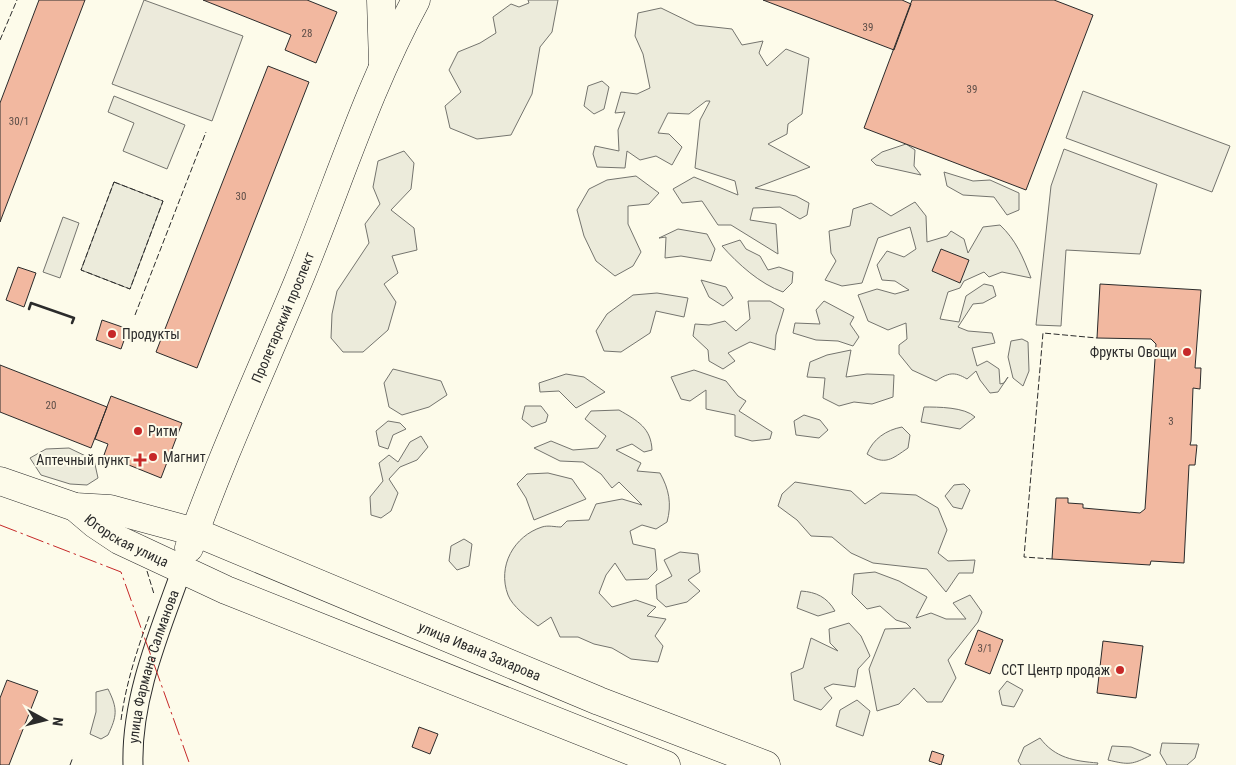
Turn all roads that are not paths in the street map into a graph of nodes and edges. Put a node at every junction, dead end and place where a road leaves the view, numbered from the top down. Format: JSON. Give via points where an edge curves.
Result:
{"nodes":[{"id":1,"x":381,"y":0,"type":"edge"},
{"id":2,"x":416,"y":0,"type":"edge"},
{"id":3,"x":382,"y":65,"type":"junction"},
{"id":4,"x":0,"y":481,"type":"edge"},
{"id":5,"x":75,"y":507,"type":"junction"},
{"id":6,"x":195,"y":532,"type":"junction"},
{"id":7,"x":182,"y":569,"type":"junction"},
{"id":8,"x":133,"y":765,"type":"edge"},
{"id":9,"x":666,"y":765,"type":"edge"},
{"id":10,"x":766,"y":765,"type":"edge"}],
"edges":[{"from":1,"to":3,"type":"main road","name":"Пролетарский проспект"},
{"from":2,"to":3,"type":"main road","name":"Пролетарский проспект"},
{"from":3,"to":6,"type":"main road","name":"Пролетарский проспект","via":[[298,282],[241,413]]},
{"from":4,"to":5,"type":"main road","name":"Югорская улица"},
{"from":5,"to":6,"type":"main road","name":"Югорская улица","via":[[110,509]]},
{"from":5,"to":7,"type":"main road","name":"Югорская улица","via":[[118,540]]},
{"from":6,"to":7,"type":"main road","name":"Пролетарский проспект"},
{"from":6,"to":10,"type":"main road","name":"улица Ивана Захарова","via":[[599,701]]},
{"from":7,"to":8,"type":"street","name":"улица Фармана Салманова","via":[[150,662],[132,744]]},
{"from":7,"to":9,"type":"main road","via":[[226,590]]}]}
